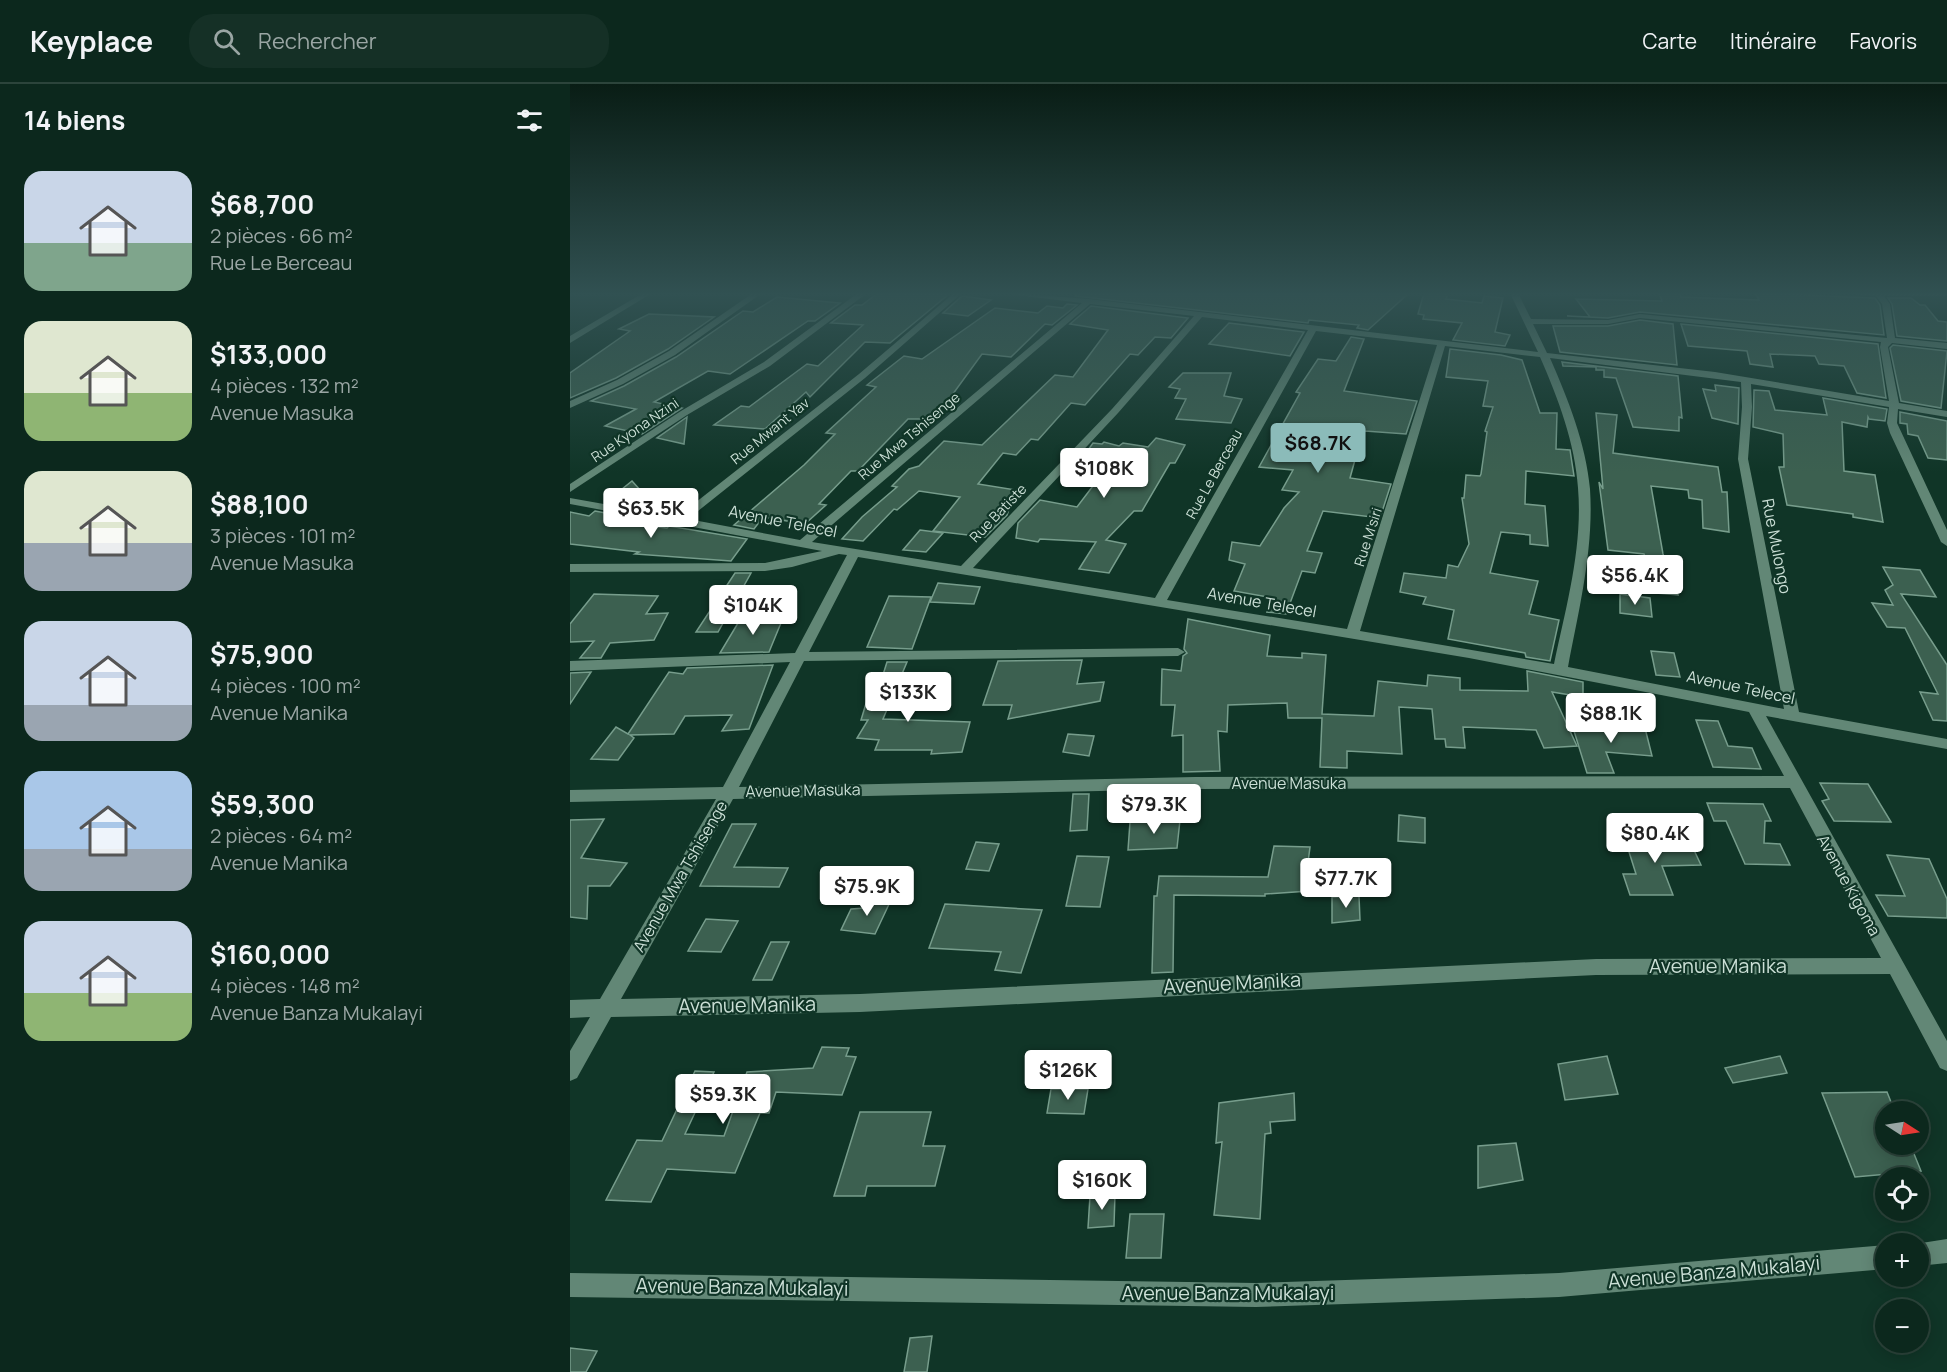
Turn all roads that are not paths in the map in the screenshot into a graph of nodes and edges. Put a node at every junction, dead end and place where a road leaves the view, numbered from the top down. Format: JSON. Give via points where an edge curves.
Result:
{"nodes":[{"id":1,"x":672,"y":353,"type":"edge"},
{"id":2,"x":781,"y":353,"type":"edge"},
{"id":3,"x":888,"y":353,"type":"edge"},
{"id":4,"x":1027,"y":353,"type":"edge"},
{"id":5,"x":1166,"y":353,"type":"edge"},
{"id":6,"x":1299,"y":353,"type":"edge"},
{"id":7,"x":1439,"y":353,"type":"edge"},
{"id":8,"x":1521,"y":353,"type":"edge"},
{"id":9,"x":1542,"y":353,"type":"edge"},
{"id":10,"x":1885,"y":353,"type":"edge"},
{"id":11,"x":1543,"y":356,"type":"junction"},
{"id":12,"x":1746,"y":380,"type":"junction"},
{"id":13,"x":1894,"y":404,"type":"junction"},
{"id":14,"x":570,"y":405,"type":"edge"},
{"id":15,"x":1947,"y":414,"type":"edge"},
{"id":16,"x":570,"y":489,"type":"edge"},
{"id":17,"x":570,"y":501,"type":"edge"},
{"id":18,"x":681,"y":519,"type":"junction"},
{"id":19,"x":1947,"y":542,"type":"edge"},
{"id":20,"x":802,"y":544,"type":"junction"},
{"id":21,"x":847,"y":551,"type":"junction"},
{"id":22,"x":570,"y":568,"type":"edge"},
{"id":23,"x":963,"y":571,"type":"junction"},
{"id":24,"x":1159,"y":602,"type":"junction"},
{"id":25,"x":1352,"y":636,"type":"junction"},
{"id":26,"x":1178,"y":652,"type":"dead end"},
{"id":27,"x":799,"y":657,"type":"junction"},
{"id":28,"x":570,"y":666,"type":"edge"},
{"id":29,"x":1560,"y":670,"type":"junction"},
{"id":30,"x":1754,"y":708,"type":"junction"},
{"id":31,"x":1793,"y":717,"type":"junction"},
{"id":32,"x":1947,"y":744,"type":"edge"},
{"id":33,"x":1793,"y":782,"type":"junction"},
{"id":34,"x":729,"y":791,"type":"junction"},
{"id":35,"x":570,"y":796,"type":"edge"},
{"id":36,"x":1894,"y":966,"type":"junction"},
{"id":37,"x":605,"y":1008,"type":"junction"},
{"id":38,"x":570,"y":1009,"type":"edge"},
{"id":39,"x":1947,"y":1061,"type":"edge"},
{"id":40,"x":570,"y":1071,"type":"edge"},
{"id":41,"x":1947,"y":1251,"type":"edge"},
{"id":42,"x":1929,"y":1253,"type":"edge"},
{"id":43,"x":1875,"y":1258,"type":"edge"},
{"id":44,"x":570,"y":1285,"type":"edge"}],
"edges":[{"from":1,"to":14,"type":"street"},
{"from":2,"to":16,"type":"street","name":"Rue Kyona Nzini"},
{"from":3,"to":18,"type":"street","name":"Rue Mwant Yav"},
{"from":4,"to":20,"type":"street","name":"Rue Mwa Tshisenge"},
{"from":5,"to":23,"type":"street","name":"Rue Batiste"},
{"from":6,"to":24,"type":"street","name":"Rue Le Berceau"},
{"from":7,"to":25,"type":"street","name":"Rue M'siri"},
{"from":8,"to":11,"type":"street"},
{"from":9,"to":11,"type":"street"},
{"from":10,"to":13,"type":"street"},
{"from":11,"to":12,"type":"street"},
{"from":11,"to":29,"type":"street","via":[[1573,434],[1584,490],[1579,560]]},
{"from":12,"to":13,"type":"street"},
{"from":12,"to":31,"type":"street","name":"Rue Mulongo","via":[[1743,459]]},
{"from":13,"to":15,"type":"street"},
{"from":13,"to":19,"type":"street","via":[[1895,433]]},
{"from":17,"to":18,"type":"street","name":"Avenue Telecel"},
{"from":18,"to":20,"type":"street","name":"Avenue Telecel"},
{"from":20,"to":21,"type":"street","name":"Avenue Telecel"},
{"from":21,"to":22,"type":"street","via":[[765,567]]},
{"from":21,"to":23,"type":"street","name":"Avenue Telecel"},
{"from":21,"to":27,"type":"street","name":"Avenue Mwa Tshisenge"},
{"from":23,"to":24,"type":"street","name":"Avenue Telecel"},
{"from":24,"to":25,"type":"street","name":"Avenue Telecel"},
{"from":25,"to":29,"type":"street","name":"Avenue Telecel"},
{"from":26,"to":27,"type":"street"},
{"from":27,"to":28,"type":"street"},
{"from":27,"to":34,"type":"street","name":"Avenue Mwa Tshisenge"},
{"from":29,"to":30,"type":"street","name":"Avenue Telecel"},
{"from":30,"to":31,"type":"street","name":"Avenue Telecel"},
{"from":30,"to":33,"type":"street","name":"Avenue Kigoma"},
{"from":31,"to":32,"type":"street","name":"Avenue Telecel"},
{"from":33,"to":34,"type":"street","name":"Avenue Masuka","via":[[1195,783]]},
{"from":33,"to":36,"type":"street","name":"Avenue Kigoma"},
{"from":34,"to":35,"type":"street","name":"Avenue Masuka"},
{"from":34,"to":37,"type":"street","name":"Avenue Mwa Tshisenge"},
{"from":36,"to":37,"type":"street","name":"Avenue Manika","via":[[1596,967],[860,1003]]},
{"from":36,"to":39,"type":"street","name":"Avenue Kigoma"},
{"from":37,"to":38,"type":"street","name":"Avenue Manika"},
{"from":37,"to":40,"type":"street","name":"Avenue Mwa Tshisenge"},
{"from":41,"to":42,"type":"street"},
{"from":43,"to":44,"type":"street","name":"Avenue Banza Mukalayi","via":[[1559,1285],[1256,1295]]}]}
